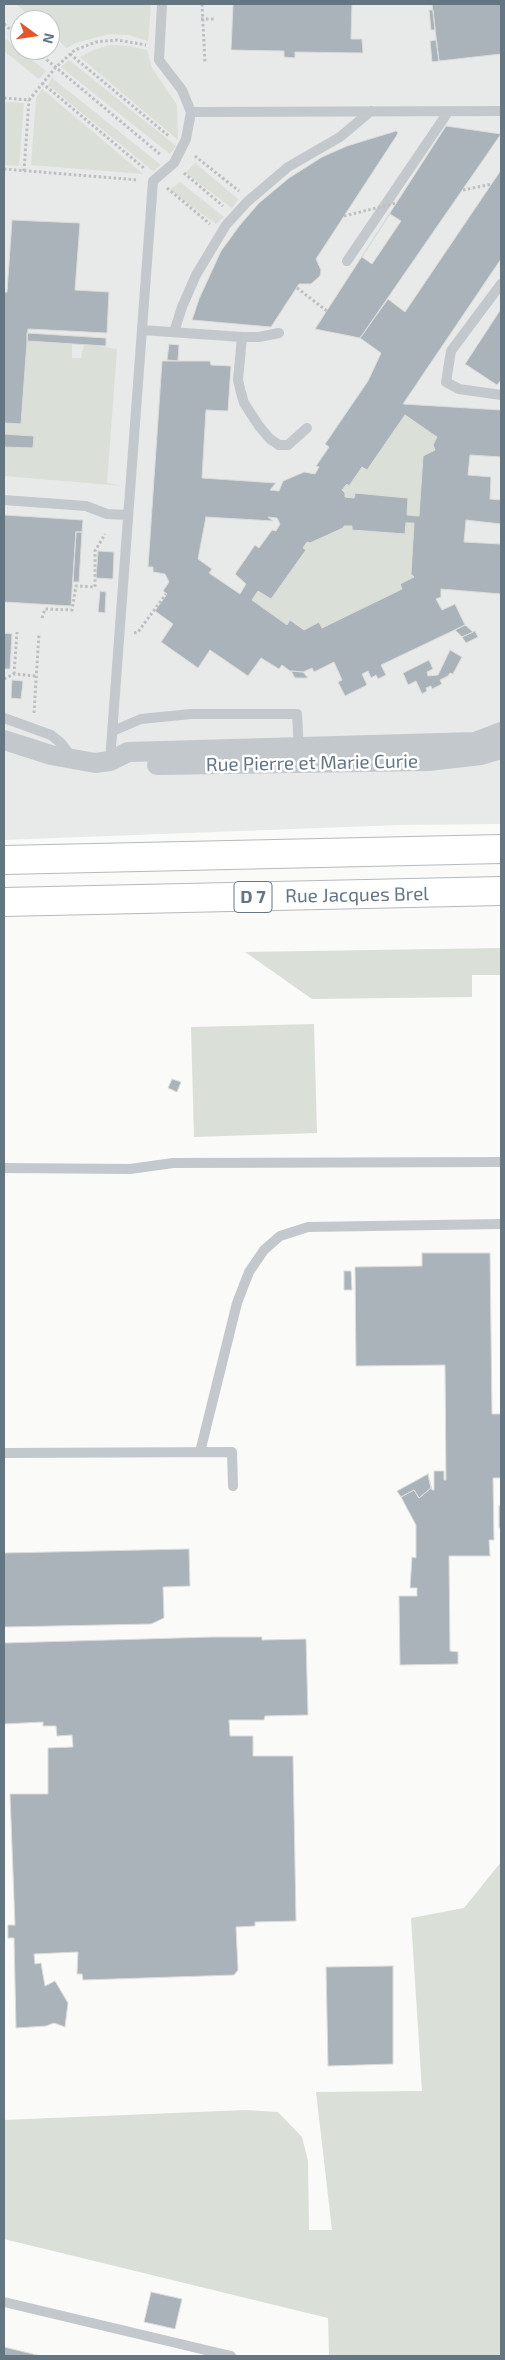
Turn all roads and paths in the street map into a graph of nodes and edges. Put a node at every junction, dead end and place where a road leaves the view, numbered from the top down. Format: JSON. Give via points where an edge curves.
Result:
{"nodes":[{"id":1,"x":162,"y":4,"type":"edge"},
{"id":2,"x":202,"y":4,"type":"edge"},
{"id":3,"x":201,"y":19,"type":"junction"},
{"id":4,"x":215,"y":19,"type":"dead end"},
{"id":5,"x":158,"y":50,"type":"junction"},
{"id":6,"x":70,"y":54,"type":"junction"},
{"id":7,"x":47,"y":60,"type":"edge"},
{"id":8,"x":205,"y":63,"type":"dead end"},
{"id":9,"x":56,"y":67,"type":"junction"},
{"id":10,"x":42,"y":83,"type":"junction"},
{"id":11,"x":4,"y":98,"type":"edge"},
{"id":12,"x":29,"y":100,"type":"junction"},
{"id":13,"x":371,"y":111,"type":"junction"},
{"id":14,"x":501,"y":111,"type":"edge"},
{"id":15,"x":191,"y":112,"type":"junction"},
{"id":16,"x":448,"y":112,"type":"junction"},
{"id":17,"x":182,"y":146,"type":"junction"},
{"id":18,"x":173,"y":164,"type":"junction"},
{"id":19,"x":4,"y":169,"type":"edge"},
{"id":20,"x":24,"y":170,"type":"junction"},
{"id":21,"x":155,"y":180,"type":"junction"},
{"id":22,"x":492,"y":184,"type":"dead end"},
{"id":23,"x":463,"y":190,"type":"dead end"},
{"id":24,"x":250,"y":200,"type":"junction"},
{"id":25,"x":396,"y":203,"type":"dead end"},
{"id":26,"x":235,"y":216,"type":"junction"},
{"id":27,"x":344,"y":216,"type":"dead end"},
{"id":28,"x":221,"y":233,"type":"junction"},
{"id":29,"x":347,"y":262,"type":"dead end"},
{"id":30,"x":501,"y":284,"type":"edge"},
{"id":31,"x":296,"y":288,"type":"dead end"},
{"id":32,"x":326,"y":311,"type":"dead end"},
{"id":33,"x":142,"y":330,"type":"junction"},
{"id":34,"x":174,"y":332,"type":"junction"},
{"id":35,"x":279,"y":333,"type":"dead end"},
{"id":36,"x":242,"y":337,"type":"junction"},
{"id":37,"x":501,"y":395,"type":"edge"},
{"id":38,"x":307,"y":428,"type":"dead end"},
{"id":39,"x":4,"y":500,"type":"edge"},
{"id":40,"x":128,"y":515,"type":"junction"},
{"id":41,"x":105,"y":534,"type":"dead end"},
{"id":42,"x":166,"y":594,"type":"dead end"},
{"id":43,"x":42,"y":618,"type":"dead end"},
{"id":44,"x":17,"y":632,"type":"dead end"},
{"id":45,"x":39,"y":634,"type":"dead end"},
{"id":46,"x":133,"y":634,"type":"dead end"},
{"id":47,"x":14,"y":674,"type":"junction"},
{"id":48,"x":36,"y":676,"type":"junction"},
{"id":49,"x":4,"y":679,"type":"edge"},
{"id":50,"x":4,"y":718,"type":"edge"},
{"id":51,"x":33,"y":721,"type":"dead end"},
{"id":52,"x":113,"y":731,"type":"junction"},
{"id":53,"x":501,"y":732,"type":"edge"},
{"id":54,"x":4,"y":740,"type":"edge"},
{"id":55,"x":501,"y":748,"type":"edge"},
{"id":56,"x":299,"y":755,"type":"junction"},
{"id":57,"x":119,"y":757,"type":"junction"},
{"id":58,"x":74,"y":760,"type":"junction"},
{"id":59,"x":501,"y":849,"type":"edge"},
{"id":60,"x":4,"y":860,"type":"edge"},
{"id":61,"x":501,"y":891,"type":"edge"},
{"id":62,"x":4,"y":902,"type":"edge"},
{"id":63,"x":501,"y":1162,"type":"edge"},
{"id":64,"x":4,"y":1168,"type":"edge"},
{"id":65,"x":501,"y":1224,"type":"edge"},
{"id":66,"x":200,"y":1452,"type":"junction"},
{"id":67,"x":4,"y":1453,"type":"edge"},
{"id":68,"x":233,"y":1486,"type":"dead end"},
{"id":69,"x":4,"y":2302,"type":"edge"},
{"id":70,"x":231,"y":2356,"type":"edge"}],
"edges":[{"from":1,"to":5,"type":"lane"},
{"from":2,"to":3,"type":"path"},
{"from":3,"to":4,"type":"path"},
{"from":3,"to":8,"type":"path"},
{"from":5,"to":6,"type":"path","via":[[117,40],[96,42]]},
{"from":5,"to":15,"type":"lane","via":[[159,60],[182,90]]},
{"from":6,"to":9,"type":"path"},
{"from":6,"to":17,"type":"path"},
{"from":7,"to":9,"type":"path"},
{"from":9,"to":10,"type":"path"},
{"from":9,"to":18,"type":"path"},
{"from":10,"to":12,"type":"path"},
{"from":10,"to":21,"type":"path"},
{"from":11,"to":12,"type":"path"},
{"from":12,"to":20,"type":"path"},
{"from":13,"to":15,"type":"lane"},
{"from":13,"to":16,"type":"lane"},
{"from":13,"to":24,"type":"lane","via":[[340,137],[288,167]]},
{"from":14,"to":16,"type":"lane"},
{"from":15,"to":17,"type":"lane"},
{"from":16,"to":29,"type":"lane"},
{"from":17,"to":18,"type":"lane"},
{"from":17,"to":24,"type":"path"},
{"from":18,"to":21,"type":"lane"},
{"from":18,"to":26,"type":"path"},
{"from":19,"to":20,"type":"path"},
{"from":20,"to":21,"type":"path"},
{"from":21,"to":28,"type":"path"},
{"from":21,"to":33,"type":"lane"},
{"from":22,"to":23,"type":"path"},
{"from":24,"to":26,"type":"lane"},
{"from":25,"to":27,"type":"path","bridge":true},
{"from":26,"to":28,"type":"lane"},
{"from":28,"to":34,"type":"lane","via":[[196,276]]},
{"from":30,"to":37,"type":"lane","via":[[451,351],[446,382],[459,390]]},
{"from":31,"to":32,"type":"path"},
{"from":33,"to":34,"type":"lane"},
{"from":33,"to":40,"type":"lane"},
{"from":34,"to":36,"type":"lane"},
{"from":35,"to":36,"type":"lane","via":[[259,338]]},
{"from":36,"to":38,"type":"lane","via":[[238,380],[244,403],[259,426],[278,445],[288,445]]},
{"from":39,"to":40,"type":"lane","via":[[86,506],[107,514]]},
{"from":40,"to":52,"type":"lane"},
{"from":41,"to":43,"type":"path","via":[[95,551],[95,587],[76,586],[72,610],[45,609]]},
{"from":42,"to":46,"type":"path","via":[[138,632]]},
{"from":44,"to":47,"type":"path"},
{"from":45,"to":48,"type":"path"},
{"from":47,"to":48,"type":"path"},
{"from":47,"to":49,"type":"path"},
{"from":48,"to":51,"type":"path"},
{"from":50,"to":58,"type":"lane","via":[[51,735],[62,743]]},
{"from":52,"to":56,"type":"lane","via":[[142,719],[172,715],[296,714]]},
{"from":52,"to":57,"type":"lane"},
{"from":53,"to":56,"type":"street","name":"Rue Pierre et Marie Curie","via":[[475,742]]},
{"from":54,"to":58,"type":"street","name":"Rue Pierre et Marie Curie"},
{"from":55,"to":56,"type":"street","name":"Rue Pierre et Marie Curie","via":[[481,755],[428,762]]},
{"from":56,"to":57,"type":"street","name":"Rue Pierre et Marie Curie"},
{"from":57,"to":58,"type":"street","name":"Rue Pierre et Marie Curie","via":[[95,762]]},
{"from":59,"to":60,"type":"main road","number":"D 7"},
{"from":61,"to":62,"type":"main road","name":"Rue Jacques Brel","number":"D 7"},
{"from":63,"to":64,"type":"lane","via":[[192,1162],[130,1169]]},
{"from":65,"to":66,"type":"lane","via":[[308,1228],[280,1236],[264,1250],[249,1272]]},
{"from":66,"to":67,"type":"lane"},
{"from":66,"to":68,"type":"lane","via":[[232,1452]]},
{"from":69,"to":70,"type":"lane"}]}
